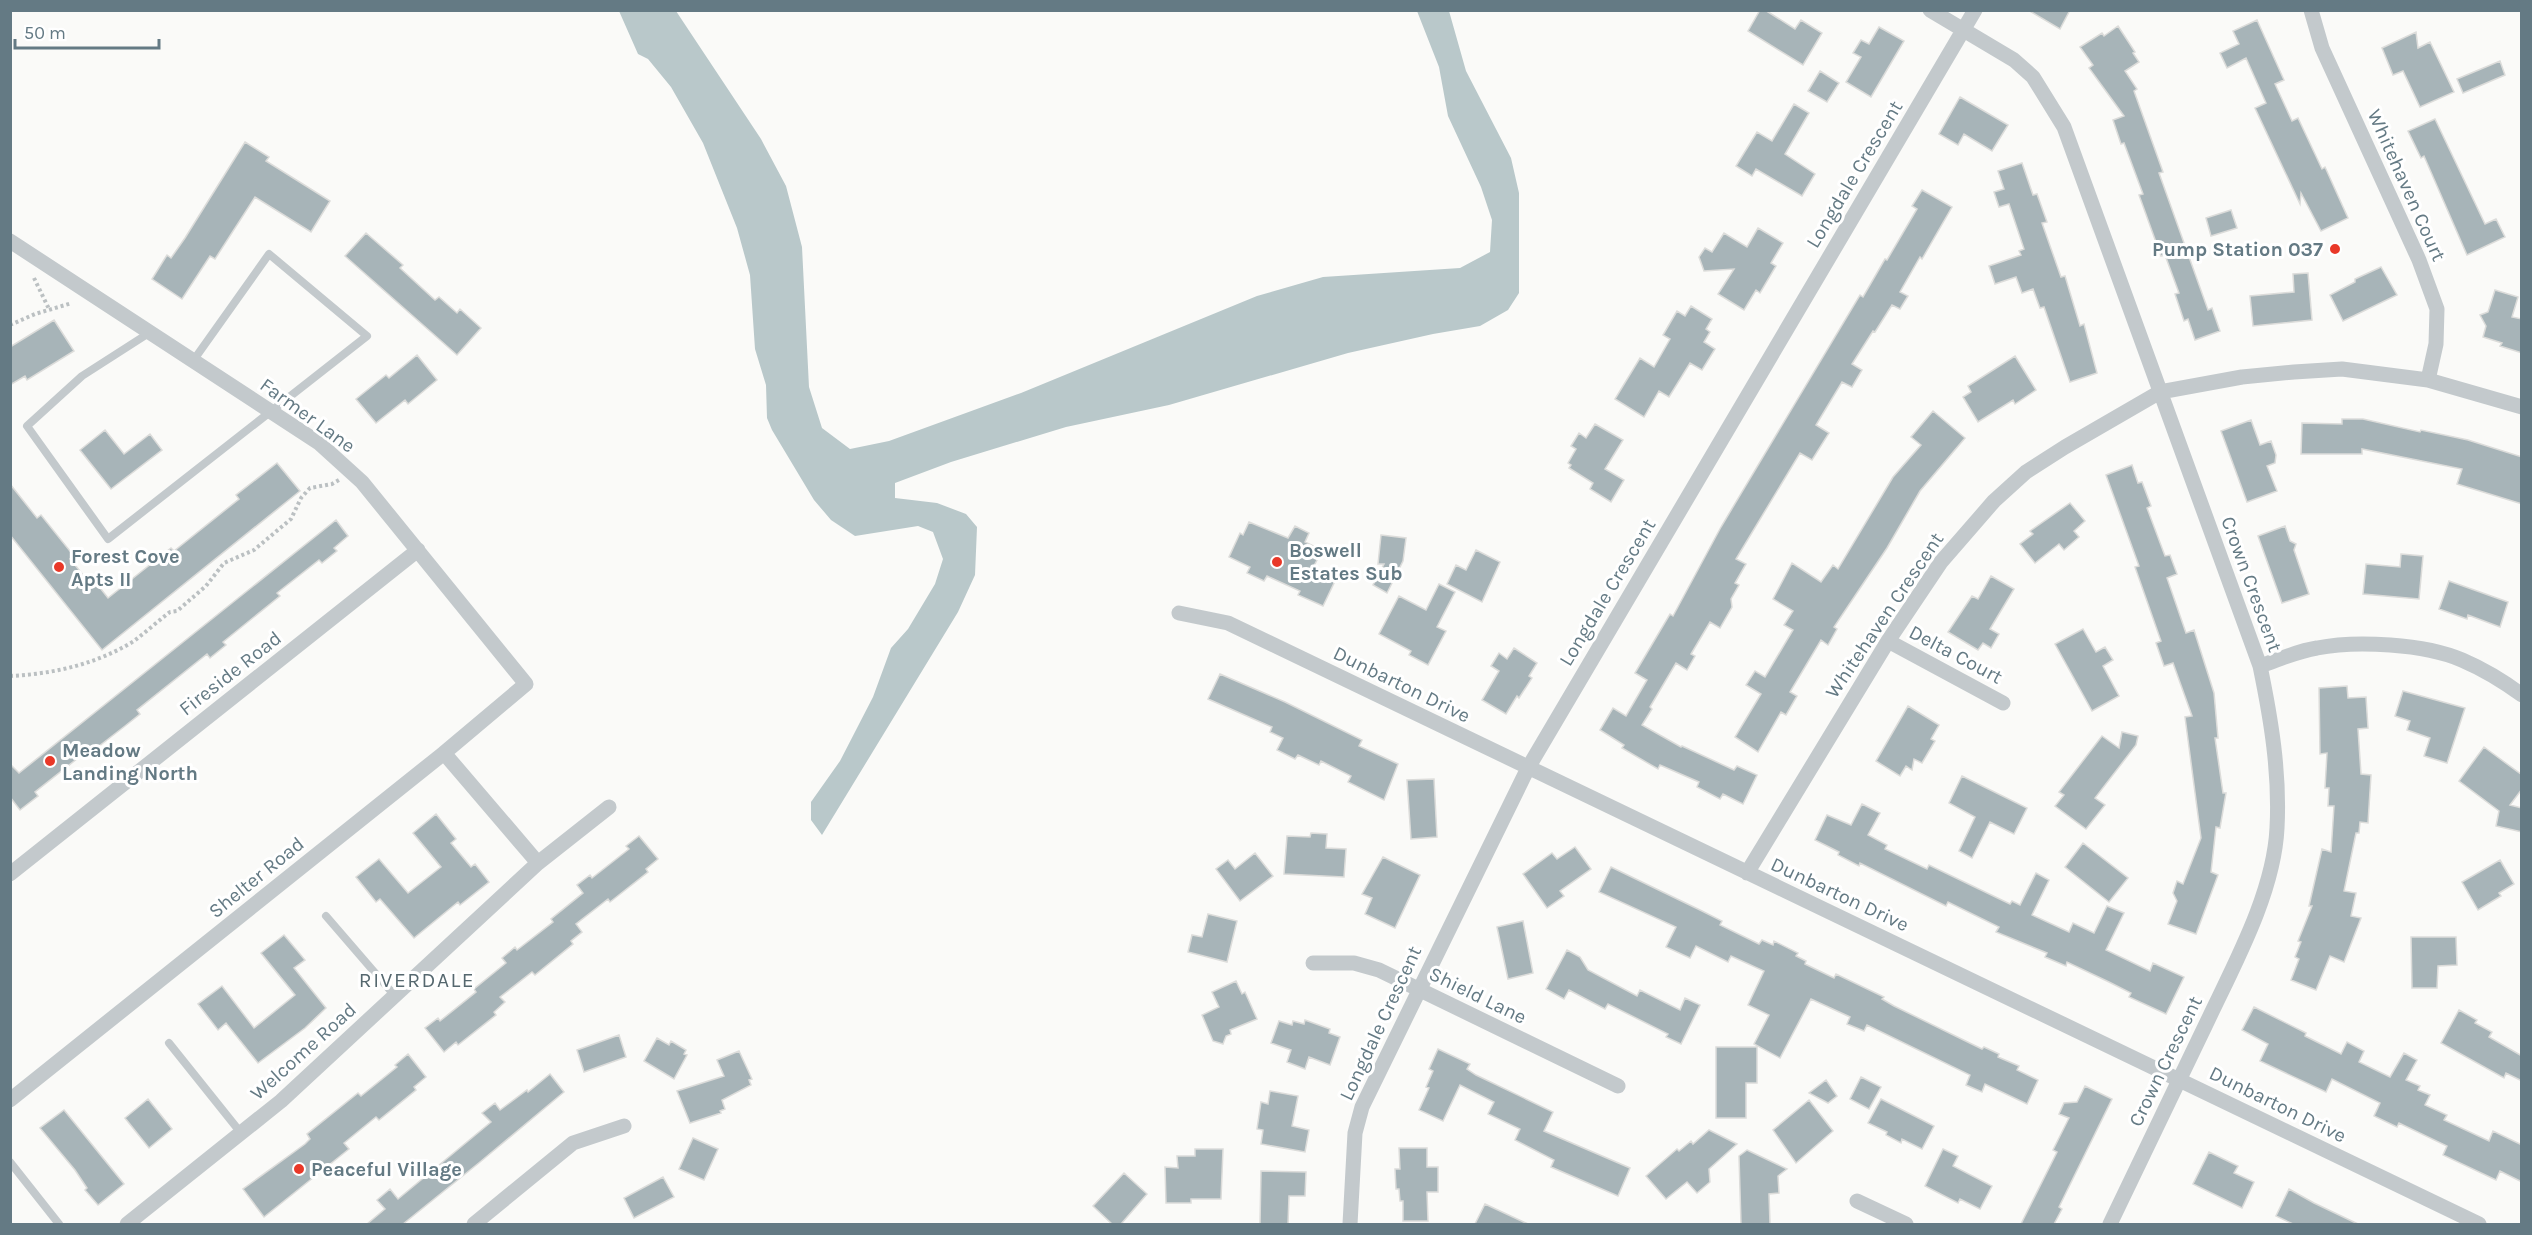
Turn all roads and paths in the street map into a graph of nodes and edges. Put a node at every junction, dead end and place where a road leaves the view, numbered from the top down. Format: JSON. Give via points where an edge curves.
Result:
{"nodes":[{"id":1,"x":1930,"y":10,"type":"edge"},
{"id":2,"x":1975,"y":10,"type":"edge"},
{"id":3,"x":2311,"y":10,"type":"edge"},
{"id":4,"x":1963,"y":31,"type":"junction"},
{"id":5,"x":10,"y":241,"type":"edge"},
{"id":6,"x":34,"y":278,"type":"dead end"},
{"id":7,"x":72,"y":303,"type":"dead end"},
{"id":8,"x":49,"y":309,"type":"junction"},
{"id":9,"x":10,"y":325,"type":"edge"},
{"id":10,"x":149,"y":333,"type":"junction"},
{"id":11,"x":192,"y":361,"type":"junction"},
{"id":12,"x":2428,"y":380,"type":"junction"},
{"id":13,"x":2160,"y":392,"type":"junction"},
{"id":14,"x":2522,"y":407,"type":"edge"},
{"id":15,"x":272,"y":413,"type":"junction"},
{"id":16,"x":352,"y":472,"type":"junction"},
{"id":17,"x":418,"y":550,"type":"junction"},
{"id":18,"x":1179,"y":613,"type":"dead end"},
{"id":19,"x":1888,"y":641,"type":"junction"},
{"id":20,"x":2260,"y":666,"type":"junction"},
{"id":21,"x":10,"y":676,"type":"edge"},
{"id":22,"x":526,"y":684,"type":"joint"},
{"id":23,"x":2522,"y":694,"type":"edge"},
{"id":24,"x":2003,"y":703,"type":"dead end"},
{"id":25,"x":444,"y":753,"type":"junction"},
{"id":26,"x":1528,"y":768,"type":"junction"},
{"id":27,"x":609,"y":807,"type":"dead end"},
{"id":28,"x":538,"y":863,"type":"junction"},
{"id":29,"x":1747,"y":873,"type":"junction"},
{"id":30,"x":10,"y":874,"type":"edge"},
{"id":31,"x":326,"y":916,"type":"dead end"},
{"id":32,"x":1313,"y":963,"type":"dead end"},
{"id":33,"x":1418,"y":989,"type":"junction"},
{"id":34,"x":395,"y":996,"type":"junction"},
{"id":35,"x":169,"y":1043,"type":"dead end"},
{"id":36,"x":2180,"y":1079,"type":"junction"},
{"id":37,"x":1618,"y":1086,"type":"dead end"},
{"id":38,"x":10,"y":1100,"type":"edge"},
{"id":39,"x":624,"y":1126,"type":"dead end"},
{"id":40,"x":241,"y":1133,"type":"junction"},
{"id":41,"x":10,"y":1162,"type":"edge"},
{"id":42,"x":1857,"y":1201,"type":"dead end"},
{"id":43,"x":491,"y":1219,"type":"edge"},
{"id":44,"x":59,"y":1224,"type":"edge"},
{"id":45,"x":127,"y":1224,"type":"edge"},
{"id":46,"x":474,"y":1224,"type":"edge"},
{"id":47,"x":1350,"y":1224,"type":"edge"},
{"id":48,"x":1906,"y":1224,"type":"edge"},
{"id":49,"x":2110,"y":1224,"type":"edge"},
{"id":50,"x":2479,"y":1224,"type":"edge"}],
"edges":[{"from":1,"to":4,"type":"street","name":"Crown Crescent"},
{"from":2,"to":4,"type":"street","name":"Longdale Crescent"},
{"from":3,"to":12,"type":"street","name":"Whitehaven Court","via":[[2322,48],[2438,309]]},
{"from":4,"to":13,"type":"street","name":"Crown Crescent","via":[[2014,60],[2033,77],[2064,127]]},
{"from":4,"to":26,"type":"street","name":"Longdale Crescent"},
{"from":5,"to":10,"type":"street","name":"Farmer Lane"},
{"from":6,"to":8,"type":"path"},
{"from":7,"to":8,"type":"path"},
{"from":8,"to":9,"type":"path"},
{"from":10,"to":11,"type":"street","name":"Farmer Lane"},
{"from":10,"to":15,"type":"lane","via":[[82,376],[27,426],[108,540]]},
{"from":11,"to":15,"type":"street","name":"Farmer Lane"},
{"from":11,"to":15,"type":"lane","via":[[269,254],[367,336]]},
{"from":12,"to":13,"type":"street","name":"Whitehaven Crescent","via":[[2342,369],[2242,377]]},
{"from":12,"to":14,"type":"street","name":"Whitehaven Crescent"},
{"from":13,"to":19,"type":"street","name":"Whitehaven Crescent","via":[[2026,472],[1994,501],[1941,562]]},
{"from":13,"to":20,"type":"street","name":"Crown Crescent"},
{"from":15,"to":16,"type":"street","name":"Farmer Lane","via":[[319,443]]},
{"from":16,"to":17,"type":"street","name":"Farmer Lane"},
{"from":16,"to":21,"type":"path","via":[[332,484],[310,488],[291,519],[254,550],[224,563],[206,586],[135,640],[106,656],[45,674]]},
{"from":17,"to":22,"type":"street","name":"Farmer Lane"},
{"from":17,"to":30,"type":"street","name":"Fireside Road"},
{"from":18,"to":26,"type":"street","name":"Dunbarton Drive","via":[[1228,623]]},
{"from":19,"to":24,"type":"street","name":"Delta Court"},
{"from":19,"to":29,"type":"street","name":"Whitehaven Crescent"},
{"from":20,"to":23,"type":"street","via":[[2316,648],[2362,644],[2409,647],[2461,659]]},
{"from":20,"to":36,"type":"street","name":"Crown Crescent","via":[[2271,717],[2277,829],[2266,886],[2246,939]]},
{"from":22,"to":25,"type":"street","name":"Shelter Road"},
{"from":25,"to":28,"type":"street"},
{"from":25,"to":38,"type":"street","name":"Shelter Road"},
{"from":26,"to":29,"type":"street","name":"Dunbarton Drive"},
{"from":26,"to":33,"type":"street","name":"Longdale Crescent"},
{"from":27,"to":28,"type":"street","name":"Welcome Road"},
{"from":28,"to":34,"type":"street","name":"Welcome Road"},
{"from":29,"to":36,"type":"street","name":"Dunbarton Drive"},
{"from":31,"to":34,"type":"lane"},
{"from":32,"to":33,"type":"street","name":"Shield Lane","via":[[1354,963]]},
{"from":33,"to":37,"type":"street","name":"Shield Lane"},
{"from":33,"to":47,"type":"street","name":"Longdale Crescent","via":[[1362,1107],[1355,1133]]},
{"from":34,"to":40,"type":"street","name":"Welcome Road"},
{"from":35,"to":40,"type":"lane"},
{"from":36,"to":49,"type":"street","name":"Crown Crescent"},
{"from":36,"to":50,"type":"street","name":"Dunbarton Drive"},
{"from":39,"to":43,"type":"street","via":[[573,1143]]},
{"from":40,"to":45,"type":"street","name":"Welcome Road"},
{"from":41,"to":44,"type":"lane"},
{"from":42,"to":48,"type":"street"},
{"from":43,"to":46,"type":"street"}]}
